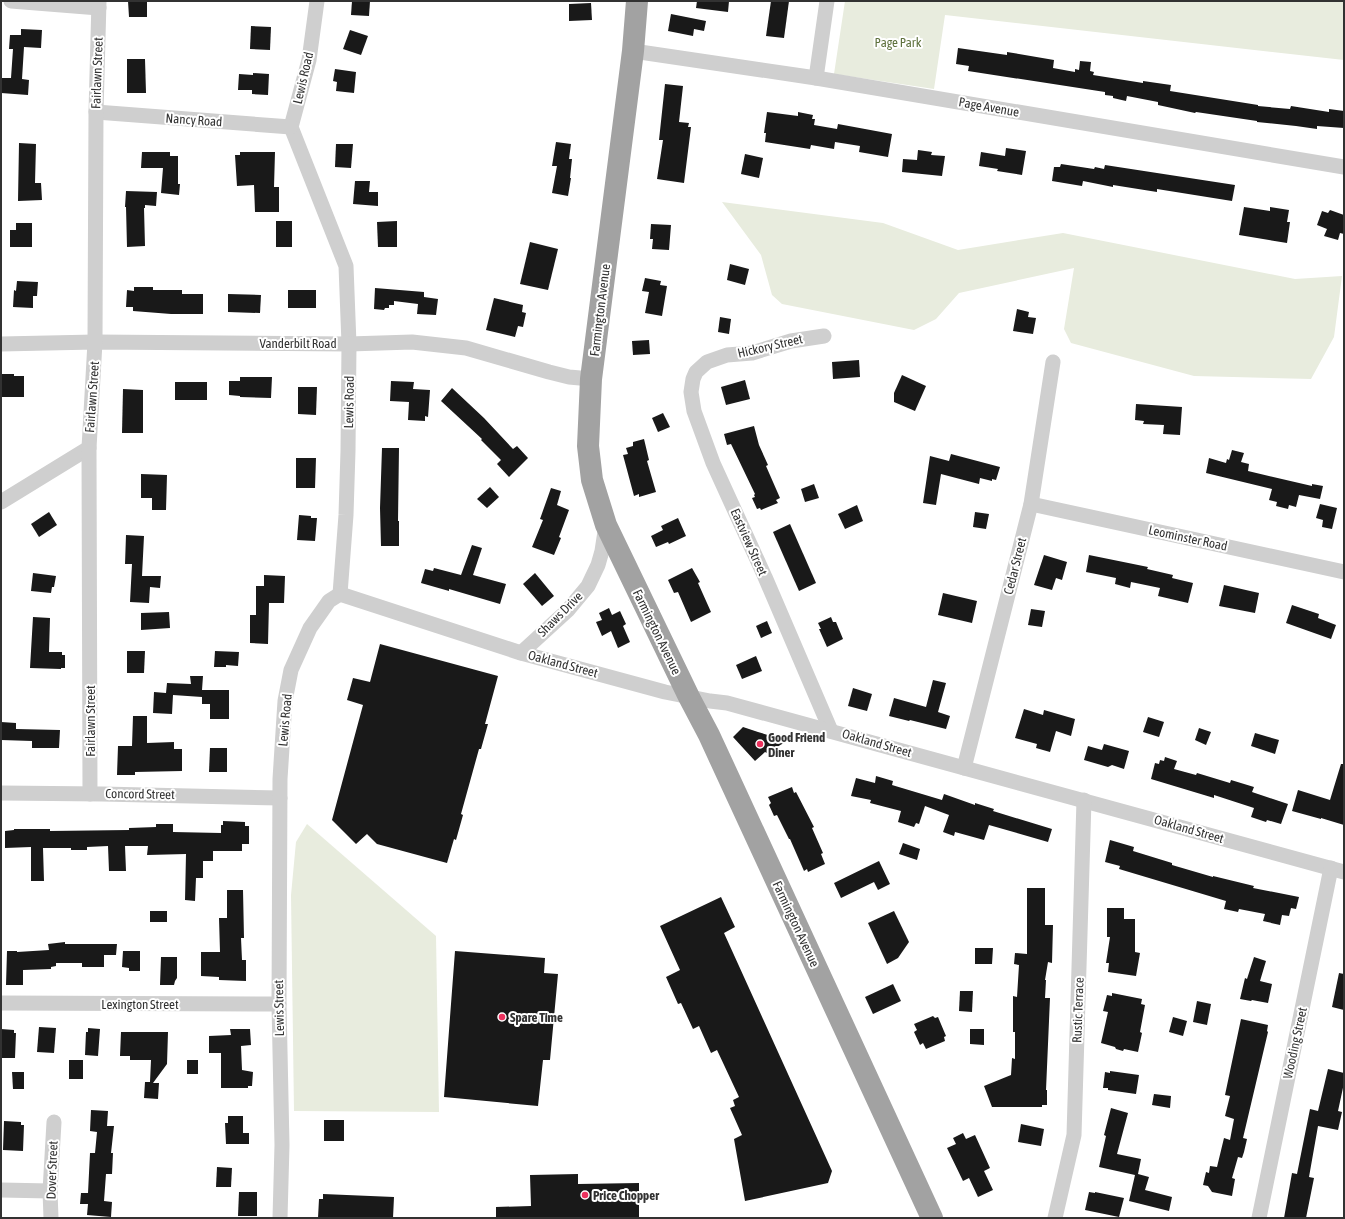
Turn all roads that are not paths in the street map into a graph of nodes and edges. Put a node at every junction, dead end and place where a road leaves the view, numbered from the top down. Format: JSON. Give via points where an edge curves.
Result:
{"nodes":[{"id":1,"x":10,"y":1,"type":"edge"},
{"id":2,"x":317,"y":1,"type":"edge"},
{"id":3,"x":638,"y":1,"type":"edge"},
{"id":4,"x":827,"y":1,"type":"edge"},
{"id":5,"x":99,"y":4,"type":"edge"},
{"id":6,"x":633,"y":51,"type":"junction"},
{"id":7,"x":816,"y":78,"type":"junction"},
{"id":8,"x":96,"y":112,"type":"junction"},
{"id":9,"x":291,"y":127,"type":"junction"},
{"id":10,"x":1344,"y":167,"type":"edge"},
{"id":11,"x":824,"y":336,"type":"dead end"},
{"id":12,"x":95,"y":342,"type":"junction"},
{"id":13,"x":1,"y":344,"type":"edge"},
{"id":14,"x":349,"y":344,"type":"junction"},
{"id":15,"x":716,"y":359,"type":"joint"},
{"id":16,"x":1053,"y":362,"type":"dead end"},
{"id":17,"x":591,"y":379,"type":"junction"},
{"id":18,"x":88,"y":448,"type":"junction"},
{"id":19,"x":1,"y":502,"type":"edge"},
{"id":20,"x":1031,"y":504,"type":"junction"},
{"id":21,"x":606,"y":525,"type":"junction"},
{"id":22,"x":1344,"y":572,"type":"edge"},
{"id":23,"x":340,"y":594,"type":"junction"},
{"id":24,"x":521,"y":653,"type":"junction"},
{"id":25,"x":689,"y":697,"type":"junction"},
{"id":26,"x":832,"y":730,"type":"junction"},
{"id":27,"x":964,"y":768,"type":"junction"},
{"id":28,"x":1,"y":793,"type":"edge"},
{"id":29,"x":90,"y":794,"type":"junction"},
{"id":30,"x":280,"y":798,"type":"junction"},
{"id":31,"x":1084,"y":800,"type":"junction"},
{"id":32,"x":1337,"y":870,"type":"edge"},
{"id":33,"x":1,"y":1003,"type":"edge"},
{"id":34,"x":279,"y":1004,"type":"junction"},
{"id":35,"x":54,"y":1122,"type":"dead end"},
{"id":36,"x":1,"y":1190,"type":"edge"},
{"id":37,"x":50,"y":1191,"type":"junction"},
{"id":38,"x":52,"y":1218,"type":"edge"},
{"id":39,"x":280,"y":1218,"type":"edge"},
{"id":40,"x":932,"y":1218,"type":"edge"},
{"id":41,"x":1055,"y":1218,"type":"edge"},
{"id":42,"x":1259,"y":1218,"type":"edge"}],
"edges":[{"from":1,"to":5,"type":"street"},
{"from":2,"to":9,"type":"street","name":"Lewis Road","via":[[309,60]]},
{"from":3,"to":6,"type":"highway","name":"Farmington Avenue"},
{"from":4,"to":7,"type":"street"},
{"from":5,"to":8,"type":"street","name":"Fairlawn Street"},
{"from":6,"to":7,"type":"street","name":"Page Avenue"},
{"from":6,"to":17,"type":"highway","name":"Farmington Avenue"},
{"from":7,"to":10,"type":"street","name":"Page Avenue"},
{"from":8,"to":9,"type":"street","name":"Nancy Road"},
{"from":8,"to":12,"type":"street","name":"Fairlawn Street"},
{"from":9,"to":14,"type":"street","name":"Lewis Road","via":[[346,266]]},
{"from":11,"to":15,"type":"street","name":"Hickory Street","via":[[803,338],[752,353],[727,355]]},
{"from":12,"to":13,"type":"street","name":"Vanderbilt Road"},
{"from":12,"to":14,"type":"street","name":"Vanderbilt Road"},
{"from":12,"to":18,"type":"street","name":"Fairlawn Street"},
{"from":14,"to":17,"type":"street","name":"Vanderbilt Road","via":[[412,342],[466,348],[568,377]]},
{"from":14,"to":23,"type":"street","name":"Lewis Road","via":[[347,483]]},
{"from":15,"to":26,"type":"street","name":"Eastview Street","via":[[701,367],[693,379],[691,392],[694,411],[713,463]]},
{"from":16,"to":20,"type":"street","name":"Cedar Street"},
{"from":17,"to":21,"type":"highway","name":"Farmington Avenue","via":[[588,446],[592,480]]},
{"from":18,"to":19,"type":"street"},
{"from":18,"to":29,"type":"street","name":"Fairlawn Street"},
{"from":20,"to":22,"type":"street","name":"Leominster Road"},
{"from":20,"to":27,"type":"street","name":"Cedar Street"},
{"from":21,"to":24,"type":"street","name":"Shaws Drive","via":[[598,565],[588,586],[568,610]]},
{"from":21,"to":25,"type":"highway","name":"Farmington Avenue"},
{"from":23,"to":24,"type":"street","name":"Oakland Street"},
{"from":23,"to":30,"type":"street","name":"Lewis Road","via":[[329,600],[310,628],[291,670],[285,701]]},
{"from":24,"to":25,"type":"street","name":"Oakland Street"},
{"from":25,"to":26,"type":"street","name":"Oakland Street","via":[[727,703]]},
{"from":25,"to":40,"type":"highway","name":"Farmington Avenue","via":[[709,735]]},
{"from":26,"to":27,"type":"street","name":"Oakland Street"},
{"from":27,"to":31,"type":"street","name":"Oakland Street"},
{"from":28,"to":29,"type":"street","name":"Concord Street"},
{"from":29,"to":30,"type":"street","name":"Concord Street"},
{"from":30,"to":34,"type":"street","name":"Lewis Street"},
{"from":31,"to":32,"type":"street","name":"Oakland Street"},
{"from":31,"to":41,"type":"street","name":"Rustic Terrace","via":[[1074,1135]]},
{"from":32,"to":42,"type":"street","name":"Wooding Street"},
{"from":33,"to":34,"type":"street","name":"Lexington Street"},
{"from":34,"to":39,"type":"street","name":"Lewis Street","via":[[282,1145]]},
{"from":35,"to":37,"type":"street","name":"Dover Street"},
{"from":36,"to":37,"type":"street"},
{"from":37,"to":38,"type":"street","name":"Dover Street"}]}
